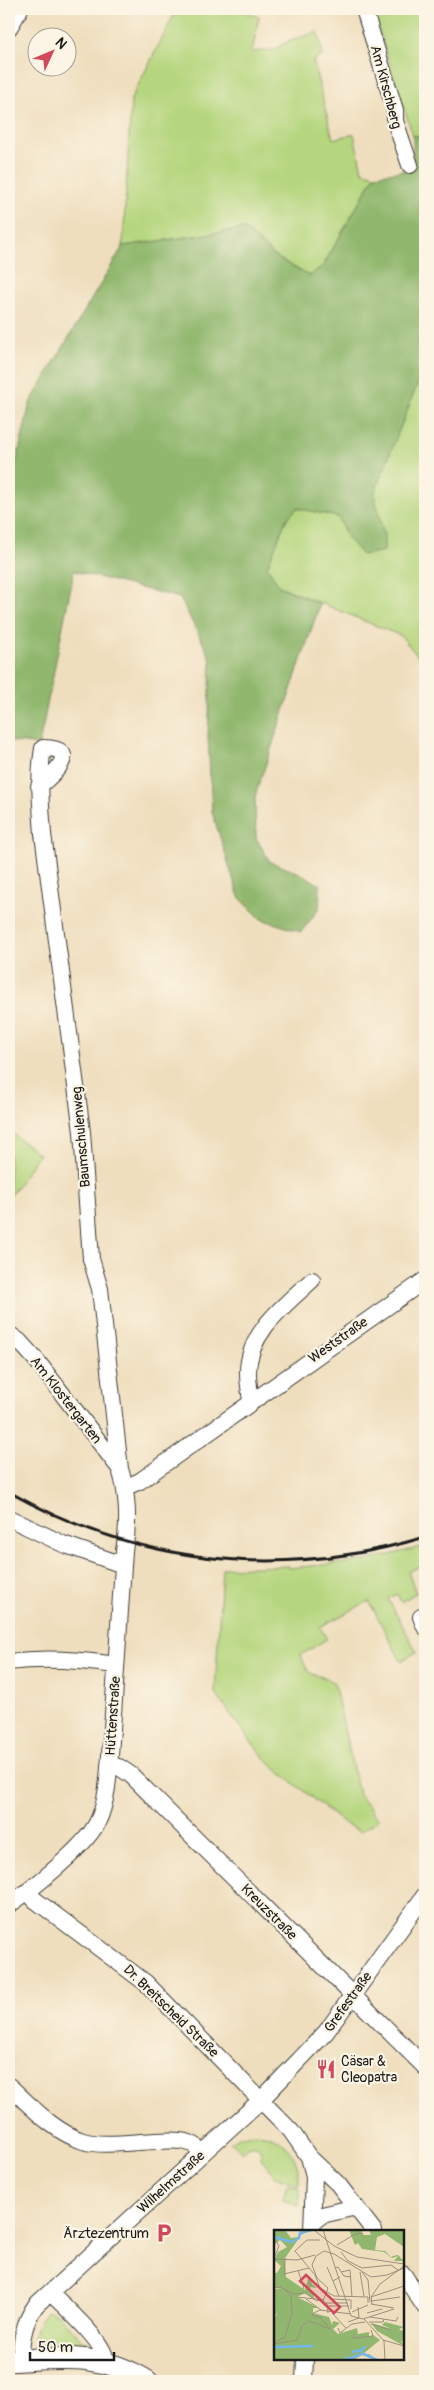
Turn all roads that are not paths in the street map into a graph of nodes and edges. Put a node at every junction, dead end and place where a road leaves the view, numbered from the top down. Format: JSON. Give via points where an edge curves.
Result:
{"nodes":[{"id":1,"x":20,"y":9,"type":"edge"},
{"id":2,"x":364,"y":9,"type":"edge"},
{"id":3,"x":9,"y":28,"type":"edge"},
{"id":4,"x":410,"y":165,"type":"dead end"},
{"id":5,"x":39,"y":786,"type":"dead end"},
{"id":6,"x":312,"y":1280,"type":"dead end"},
{"id":7,"x":425,"y":1280,"type":"edge"},
{"id":8,"x":9,"y":1334,"type":"edge"},
{"id":9,"x":252,"y":1401,"type":"junction"},
{"id":10,"x":120,"y":1469,"type":"junction"},
{"id":11,"x":126,"y":1487,"type":"junction"},
{"id":12,"x":9,"y":1518,"type":"edge"},
{"id":13,"x":123,"y":1565,"type":"junction"},
{"id":14,"x":9,"y":1662,"type":"edge"},
{"id":15,"x":116,"y":1665,"type":"junction"},
{"id":16,"x":109,"y":1765,"type":"junction"},
{"id":17,"x":28,"y":1892,"type":"junction"},
{"id":18,"x":425,"y":1895,"type":"edge"},
{"id":19,"x":9,"y":1905,"type":"edge"},
{"id":20,"x":353,"y":1995,"type":"junction"},
{"id":21,"x":425,"y":2067,"type":"edge"},
{"id":22,"x":9,"y":2086,"type":"edge"},
{"id":23,"x":261,"y":2100,"type":"junction"},
{"id":24,"x":202,"y":2153,"type":"junction"},
{"id":25,"x":309,"y":2157,"type":"junction"},
{"id":26,"x":356,"y":2207,"type":"junction"},
{"id":27,"x":313,"y":2227,"type":"edge"},
{"id":28,"x":373,"y":2230,"type":"edge"},
{"id":29,"x":404,"y":2276,"type":"edge"},
{"id":30,"x":50,"y":2292,"type":"junction"},
{"id":31,"x":425,"y":2307,"type":"edge"},
{"id":32,"x":15,"y":2360,"type":"edge"},
{"id":33,"x":305,"y":2360,"type":"edge"},
{"id":34,"x":106,"y":2362,"type":"junction"},
{"id":35,"x":147,"y":2381,"type":"edge"},
{"id":36,"x":304,"y":2381,"type":"edge"}],
"edges":[{"from":1,"to":3,"type":"street"},
{"from":2,"to":4,"type":"street","name":"Am Kirschberg"},
{"from":5,"to":10,"type":"street","name":"Baumschulenweg","via":[[82,1132],[91,1259],[100,1289]]},
{"from":6,"to":9,"type":"street","via":[[265,1326],[252,1351],[248,1372]]},
{"from":7,"to":9,"type":"street","name":"Weststraße"},
{"from":8,"to":10,"type":"street","name":"Am Klostergarten","via":[[37,1361]]},
{"from":9,"to":11,"type":"street","name":"Weststraße","via":[[140,1481]]},
{"from":10,"to":11,"type":"street","name":"Baumschulenweg"},
{"from":11,"to":13,"type":"street","name":"Hüttenstraße","via":[[128,1531]]},
{"from":12,"to":13,"type":"street","via":[[63,1544]]},
{"from":13,"to":15,"type":"street","name":"Hüttenstraße"},
{"from":14,"to":15,"type":"street","via":[[78,1660]]},
{"from":15,"to":16,"type":"street","name":"Hüttenstraße"},
{"from":16,"to":17,"type":"street","name":"Hüttenstraße","via":[[97,1822],[87,1837]]},
{"from":16,"to":20,"type":"street","name":"Kreuzstraße","via":[[131,1775]]},
{"from":17,"to":19,"type":"street","name":"Hüttenstraße"},
{"from":17,"to":23,"type":"street","name":"Dr. Breitscheid Straße","via":[[146,1983]]},
{"from":18,"to":20,"type":"street","name":"Grefestraße"},
{"from":20,"to":21,"type":"street","name":"Kreuzstraße"},
{"from":20,"to":23,"type":"street","name":"Grefestraße","via":[[326,2032]]},
{"from":22,"to":24,"type":"street","via":[[65,2134],[85,2142],[181,2141],[194,2144]]},
{"from":23,"to":24,"type":"street","name":"Wilhelmstraße"},
{"from":23,"to":25,"type":"street","name":"Dr. Breitscheid Straße","via":[[291,2131]]},
{"from":24,"to":30,"type":"street","name":"Wilhelmstraße"},
{"from":25,"to":26,"type":"street","via":[[338,2184]]},
{"from":25,"to":27,"type":"street","via":[[314,2176]]},
{"from":26,"to":27,"type":"street","via":[[322,2215]]},
{"from":26,"to":28,"type":"street"},
{"from":29,"to":31,"type":"street"},
{"from":30,"to":32,"type":"street","name":"Wilhelmstraße","via":[[36,2305],[24,2326]]},
{"from":30,"to":34,"type":"street","via":[[102,2348]]},
{"from":32,"to":34,"type":"main road","via":[[81,2358]]},
{"from":33,"to":36,"type":"street"},
{"from":34,"to":35,"type":"main road"}]}
